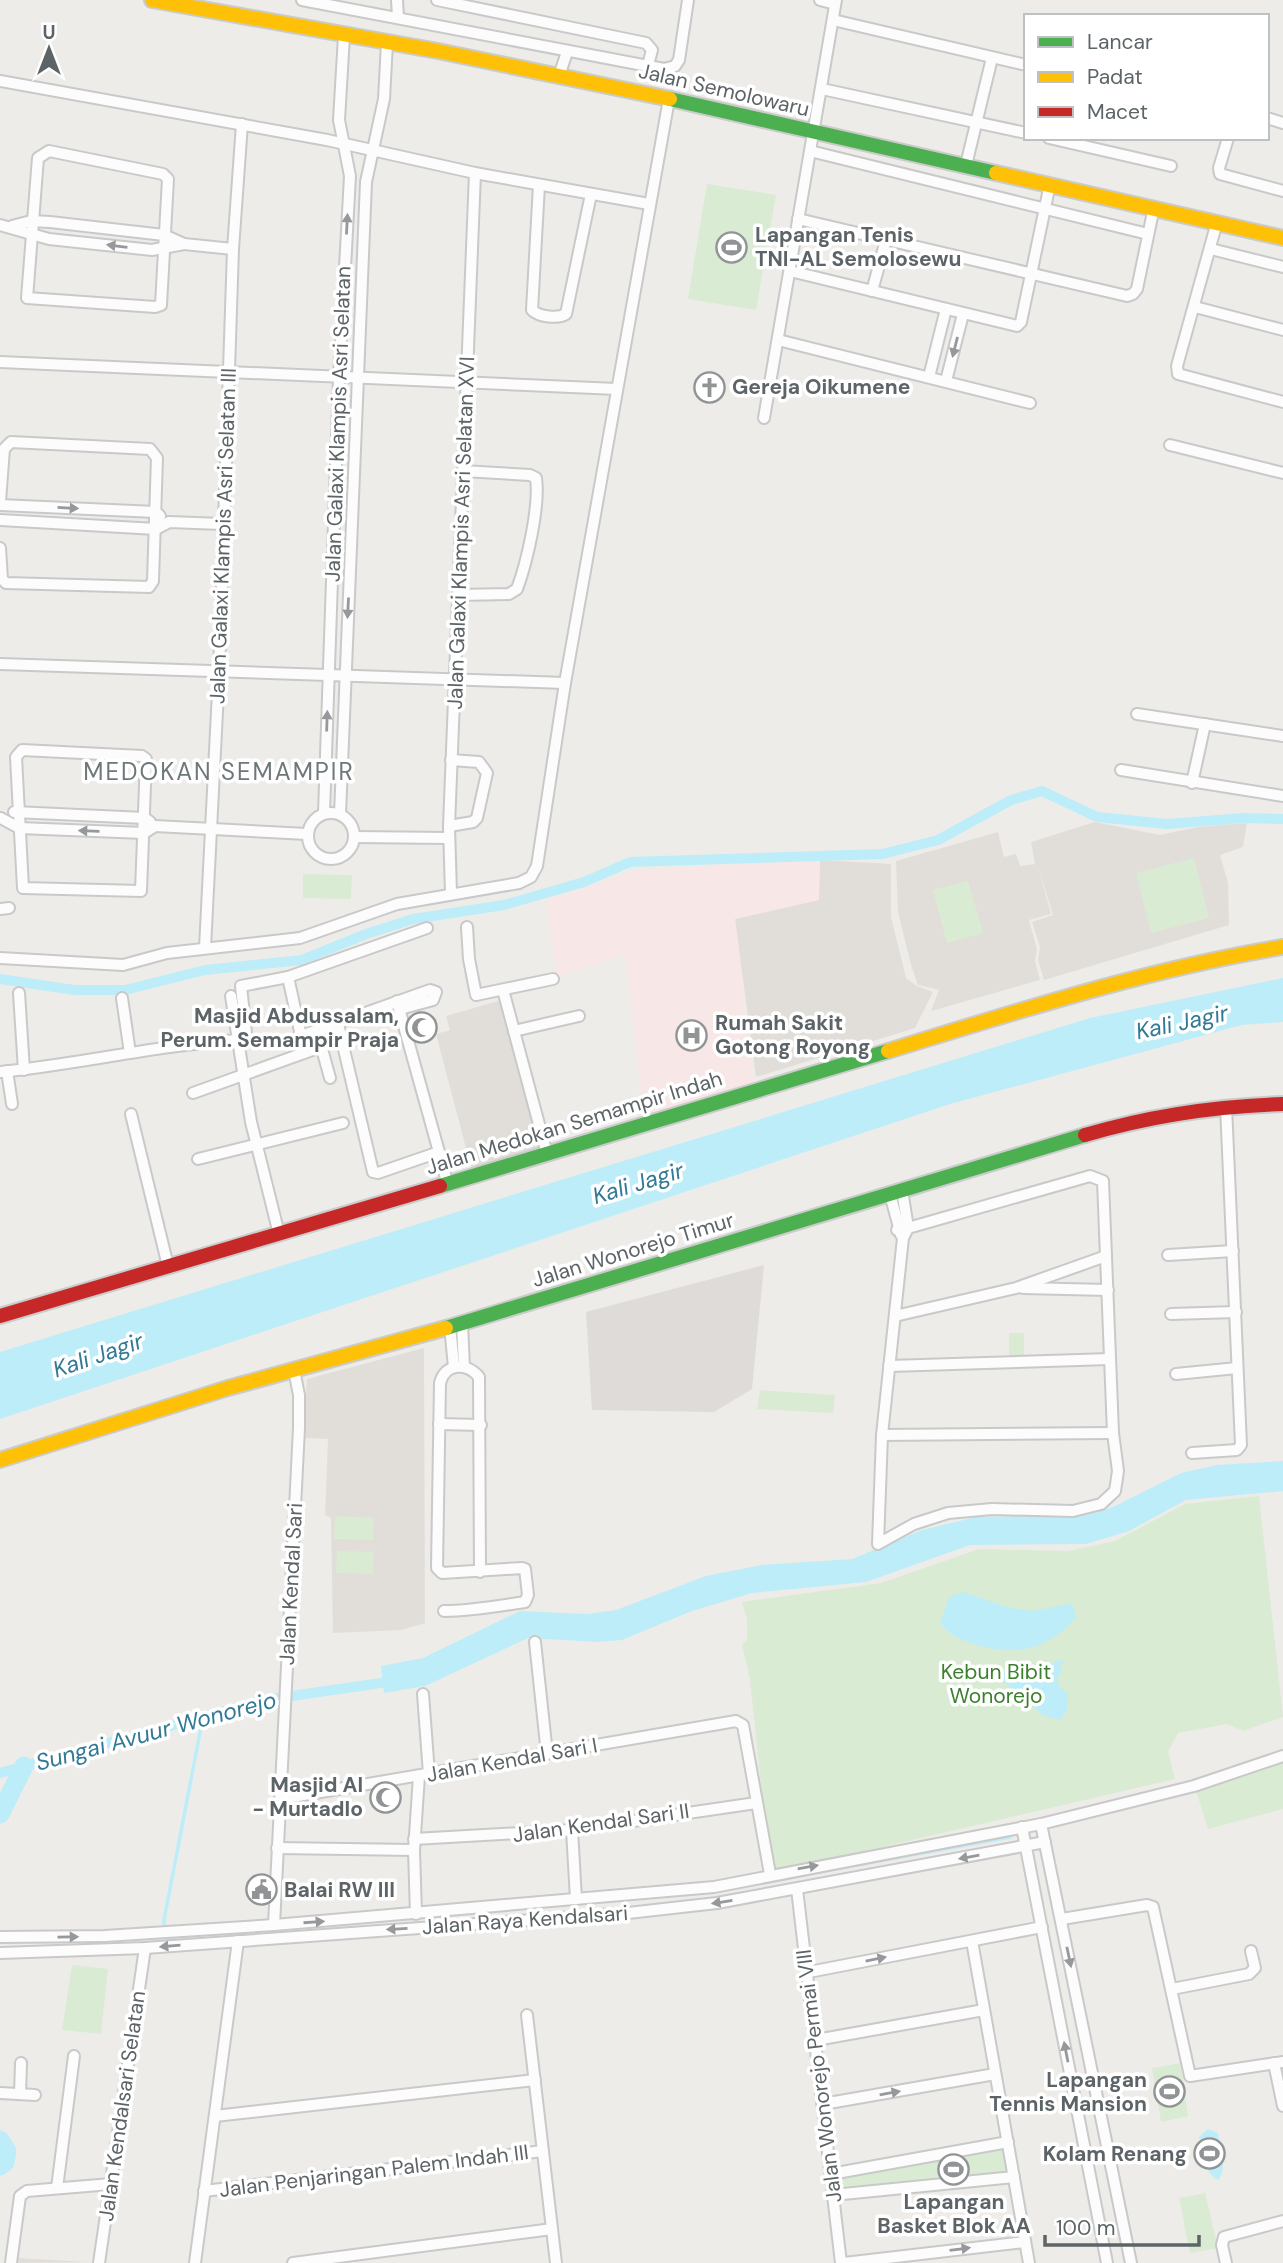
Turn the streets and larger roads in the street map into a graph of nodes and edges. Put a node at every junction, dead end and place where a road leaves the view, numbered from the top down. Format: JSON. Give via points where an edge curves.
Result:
{"nodes":[{"id":1,"x":152,"y":0,"type":"edge"},
{"id":2,"x":302,"y":0,"type":"edge"},
{"id":3,"x":397,"y":0,"type":"edge"},
{"id":4,"x":438,"y":0,"type":"edge"},
{"id":5,"x":688,"y":0,"type":"edge"},
{"id":6,"x":820,"y":0,"type":"edge"},
{"id":7,"x":836,"y":2,"type":"edge"},
{"id":8,"x":335,"y":3,"type":"edge"},
{"id":9,"x":398,"y":17,"type":"junction"},
{"id":10,"x":833,"y":20,"type":"junction"},
{"id":11,"x":344,"y":36,"type":"junction"},
{"id":12,"x":387,"y":43,"type":"junction"},
{"id":13,"x":992,"y":58,"type":"junction"},
{"id":14,"x":564,"y":63,"type":"junction"},
{"id":15,"x":648,"y":65,"type":"junction"},
{"id":16,"x":1024,"y":65,"type":"edge"},
{"id":17,"x":0,"y":81,"type":"edge"},
{"id":18,"x":822,"y":89,"type":"junction"},
{"id":19,"x":669,"y":99,"type":"junction"},
{"id":20,"x":816,"y":122,"type":"junction"},
{"id":21,"x":978,"y":122,"type":"junction"},
{"id":22,"x":242,"y":124,"type":"junction"},
{"id":23,"x":1024,"y":133,"type":"edge"},
{"id":24,"x":1057,"y":140,"type":"edge"},
{"id":25,"x":1111,"y":140,"type":"edge"},
{"id":26,"x":1227,"y":140,"type":"edge"},
{"id":27,"x":343,"y":145,"type":"junction"},
{"id":28,"x":373,"y":149,"type":"junction"},
{"id":29,"x":810,"y":151,"type":"junction"},
{"id":30,"x":1108,"y":152,"type":"junction"},
{"id":31,"x":968,"y":157,"type":"junction"},
{"id":32,"x":1171,"y":166,"type":"dead end"},
{"id":33,"x":475,"y":173,"type":"junction"},
{"id":34,"x":1050,"y":184,"type":"junction"},
{"id":35,"x":539,"y":185,"type":"junction"},
{"id":36,"x":1283,"y":191,"type":"edge"},
{"id":37,"x":591,"y":194,"type":"junction"},
{"id":38,"x":649,"y":204,"type":"junction"},
{"id":39,"x":1154,"y":207,"type":"junction"},
{"id":40,"x":1046,"y":208,"type":"junction"},
{"id":41,"x":798,"y":219,"type":"junction"},
{"id":42,"x":31,"y":221,"type":"junction"},
{"id":43,"x":1217,"y":222,"type":"junction"},
{"id":44,"x":6,"y":225,"type":"edge"},
{"id":45,"x":1148,"y":234,"type":"junction"},
{"id":46,"x":30,"y":235,"type":"junction"},
{"id":47,"x":164,"y":236,"type":"junction"},
{"id":48,"x":1283,"y":238,"type":"edge"},
{"id":49,"x":886,"y":240,"type":"junction"},
{"id":50,"x":184,"y":244,"type":"junction"},
{"id":51,"x":233,"y":249,"type":"junction"},
{"id":52,"x":1211,"y":249,"type":"junction"},
{"id":53,"x":163,"y":250,"type":"junction"},
{"id":54,"x":1283,"y":267,"type":"edge"},
{"id":55,"x":790,"y":271,"type":"junction"},
{"id":56,"x":1032,"y":274,"type":"junction"},
{"id":57,"x":872,"y":291,"type":"junction"},
{"id":58,"x":1195,"y":307,"type":"junction"},
{"id":59,"x":946,"y":309,"type":"junction"},
{"id":60,"x":963,"y":314,"type":"junction"},
{"id":61,"x":1283,"y":330,"type":"edge"},
{"id":62,"x":778,"y":340,"type":"junction"},
{"id":63,"x":0,"y":362,"type":"edge"},
{"id":64,"x":228,"y":372,"type":"junction"},
{"id":65,"x":339,"y":377,"type":"junction"},
{"id":66,"x":929,"y":377,"type":"junction"},
{"id":67,"x":360,"y":378,"type":"junction"},
{"id":68,"x":946,"y":381,"type":"junction"},
{"id":69,"x":467,"y":384,"type":"junction"},
{"id":70,"x":617,"y":389,"type":"junction"},
{"id":71,"x":1283,"y":402,"type":"edge"},
{"id":72,"x":1030,"y":403,"type":"dead end"},
{"id":73,"x":764,"y":418,"type":"dead end"},
{"id":74,"x":1170,"y":445,"type":"dead end"},
{"id":75,"x":463,"y":471,"type":"junction"},
{"id":76,"x":1283,"y":473,"type":"edge"},
{"id":77,"x":0,"y":503,"type":"edge"},
{"id":78,"x":156,"y":512,"type":"junction"},
{"id":79,"x":0,"y":520,"type":"edge"},
{"id":80,"x":169,"y":522,"type":"junction"},
{"id":81,"x":222,"y":524,"type":"junction"},
{"id":82,"x":156,"y":529,"type":"junction"},
{"id":83,"x":0,"y":548,"type":"edge"},
{"id":84,"x":458,"y":595,"type":"junction"},
{"id":85,"x":0,"y":664,"type":"edge"},
{"id":86,"x":219,"y":672,"type":"junction"},
{"id":87,"x":329,"y":675,"type":"junction"},
{"id":88,"x":345,"y":676,"type":"junction"},
{"id":89,"x":454,"y":680,"type":"junction"},
{"id":90,"x":565,"y":683,"type":"junction"},
{"id":91,"x":1137,"y":714,"type":"dead end"},
{"id":92,"x":1205,"y":724,"type":"junction"},
{"id":93,"x":1283,"y":736,"type":"edge"},
{"id":94,"x":451,"y":760,"type":"junction"},
{"id":95,"x":1121,"y":770,"type":"dead end"},
{"id":96,"x":1192,"y":783,"type":"junction"},
{"id":97,"x":1283,"y":796,"type":"edge"},
{"id":98,"x":18,"y":810,"type":"junction"},
{"id":99,"x":324,"y":813,"type":"junction"},
{"id":100,"x":340,"y":814,"type":"junction"},
{"id":101,"x":0,"y":818,"type":"edge"},
{"id":102,"x":145,"y":818,"type":"junction"},
{"id":103,"x":155,"y":826,"type":"junction"},
{"id":104,"x":212,"y":827,"type":"junction"},
{"id":105,"x":19,"y":828,"type":"junction"},
{"id":106,"x":449,"y":832,"type":"junction"},
{"id":107,"x":144,"y":833,"type":"junction"},
{"id":108,"x":307,"y":834,"type":"junction"},
{"id":109,"x":354,"y":837,"type":"junction"},
{"id":110,"x":451,"y":894,"type":"junction"},
{"id":111,"x":467,"y":927,"type":"dead end"},
{"id":112,"x":427,"y":928,"type":"dead end"},
{"id":113,"x":1283,"y":947,"type":"edge"},
{"id":114,"x":205,"y":948,"type":"junction"},
{"id":115,"x":0,"y":958,"type":"edge"},
{"id":116,"x":288,"y":977,"type":"junction"},
{"id":117,"x":553,"y":979,"type":"dead end"},
{"id":118,"x":503,"y":989,"type":"junction"},
{"id":119,"x":436,"y":992,"type":"dead end"},
{"id":120,"x":19,"y":993,"type":"dead end"},
{"id":121,"x":231,"y":996,"type":"dead end"},
{"id":122,"x":122,"y":998,"type":"dead end"},
{"id":123,"x":398,"y":1005,"type":"junction"},
{"id":124,"x":579,"y":1016,"type":"dead end"},
{"id":125,"x":338,"y":1024,"type":"junction"},
{"id":126,"x":514,"y":1031,"type":"junction"},
{"id":127,"x":242,"y":1041,"type":"junction"},
{"id":128,"x":130,"y":1053,"type":"junction"},
{"id":129,"x":24,"y":1070,"type":"junction"},
{"id":130,"x":4,"y":1072,"type":"edge"},
{"id":131,"x":243,"y":1077,"type":"junction"},
{"id":132,"x":330,"y":1078,"type":"dead end"},
{"id":133,"x":193,"y":1093,"type":"dead end"},
{"id":134,"x":12,"y":1104,"type":"dead end"},
{"id":135,"x":1283,"y":1104,"type":"edge"},
{"id":136,"x":1226,"y":1106,"type":"junction"},
{"id":137,"x":131,"y":1114,"type":"dead end"},
{"id":138,"x":342,"y":1124,"type":"dead end"},
{"id":139,"x":256,"y":1145,"type":"junction"},
{"id":140,"x":439,"y":1152,"type":"junction"},
{"id":141,"x":547,"y":1154,"type":"junction"},
{"id":142,"x":198,"y":1159,"type":"dead end"},
{"id":143,"x":447,"y":1182,"type":"junction"},
{"id":144,"x":896,"y":1192,"type":"junction"},
{"id":145,"x":903,"y":1232,"type":"junction"},
{"id":146,"x":279,"y":1234,"type":"junction"},
{"id":147,"x":1233,"y":1251,"type":"junction"},
{"id":148,"x":1168,"y":1255,"type":"dead end"},
{"id":149,"x":1106,"y":1256,"type":"junction"},
{"id":150,"x":168,"y":1266,"type":"junction"},
{"id":151,"x":1016,"y":1287,"type":"junction"},
{"id":152,"x":1108,"y":1290,"type":"junction"},
{"id":153,"x":1236,"y":1312,"type":"junction"},
{"id":154,"x":1171,"y":1314,"type":"dead end"},
{"id":155,"x":0,"y":1316,"type":"edge"},
{"id":156,"x":895,"y":1316,"type":"junction"},
{"id":157,"x":456,"y":1325,"type":"junction"},
{"id":158,"x":1110,"y":1359,"type":"junction"},
{"id":159,"x":888,"y":1366,"type":"junction"},
{"id":160,"x":459,"y":1367,"type":"junction"},
{"id":161,"x":1237,"y":1368,"type":"junction"},
{"id":162,"x":294,"y":1370,"type":"junction"},
{"id":163,"x":1176,"y":1374,"type":"dead end"},
{"id":164,"x":439,"y":1424,"type":"junction"},
{"id":165,"x":481,"y":1425,"type":"junction"},
{"id":166,"x":1112,"y":1433,"type":"junction"},
{"id":167,"x":882,"y":1435,"type":"junction"},
{"id":168,"x":1192,"y":1453,"type":"dead end"},
{"id":169,"x":0,"y":1460,"type":"edge"},
{"id":170,"x":480,"y":1572,"type":"junction"},
{"id":171,"x":443,"y":1611,"type":"dead end"},
{"id":172,"x":535,"y":1642,"type":"dead end"},
{"id":173,"x":424,"y":1694,"type":"dead end"},
{"id":174,"x":547,"y":1754,"type":"junction"},
{"id":175,"x":1283,"y":1756,"type":"edge"},
{"id":176,"x":424,"y":1775,"type":"junction"},
{"id":177,"x":280,"y":1799,"type":"junction"},
{"id":178,"x":757,"y":1802,"type":"junction"},
{"id":179,"x":1041,"y":1824,"type":"junction"},
{"id":180,"x":1022,"y":1827,"type":"junction"},
{"id":181,"x":572,"y":1830,"type":"junction"},
{"id":182,"x":1045,"y":1842,"type":"junction"},
{"id":183,"x":414,"y":1845,"type":"junction"},
{"id":184,"x":1026,"y":1846,"type":"junction"},
{"id":185,"x":277,"y":1848,"type":"junction"},
{"id":186,"x":770,"y":1874,"type":"junction"},
{"id":187,"x":751,"y":1878,"type":"junction"},
{"id":188,"x":797,"y":1889,"type":"junction"},
{"id":189,"x":755,"y":1896,"type":"junction"},
{"id":190,"x":576,"y":1899,"type":"junction"},
{"id":191,"x":416,"y":1914,"type":"junction"},
{"id":192,"x":1062,"y":1920,"type":"junction"},
{"id":193,"x":274,"y":1925,"type":"junction"},
{"id":194,"x":1042,"y":1927,"type":"junction"},
{"id":195,"x":105,"y":1936,"type":"junction"},
{"id":196,"x":0,"y":1937,"type":"edge"},
{"id":197,"x":238,"y":1941,"type":"junction"},
{"id":198,"x":972,"y":1941,"type":"junction"},
{"id":199,"x":145,"y":1948,"type":"junction"},
{"id":200,"x":105,"y":1951,"type":"junction"},
{"id":201,"x":1251,"y":1951,"type":"dead end"},
{"id":202,"x":0,"y":1953,"type":"edge"},
{"id":203,"x":808,"y":1972,"type":"junction"},
{"id":204,"x":1172,"y":1989,"type":"junction"},
{"id":205,"x":984,"y":2010,"type":"junction"},
{"id":206,"x":527,"y":2015,"type":"dead end"},
{"id":207,"x":816,"y":2040,"type":"junction"},
{"id":208,"x":74,"y":2056,"type":"dead end"},
{"id":209,"x":21,"y":2063,"type":"dead end"},
{"id":210,"x":1278,"y":2063,"type":"edge"},
{"id":211,"x":995,"y":2074,"type":"junction"},
{"id":212,"x":535,"y":2080,"type":"junction"},
{"id":213,"x":0,"y":2093,"type":"edge"},
{"id":214,"x":20,"y":2094,"type":"junction"},
{"id":215,"x":35,"y":2095,"type":"dead end"},
{"id":216,"x":823,"y":2104,"type":"junction"},
{"id":217,"x":1283,"y":2106,"type":"edge"},
{"id":218,"x":215,"y":2116,"type":"junction"},
{"id":219,"x":1008,"y":2142,"type":"junction"},
{"id":220,"x":543,"y":2151,"type":"junction"},
{"id":221,"x":831,"y":2174,"type":"junction"},
{"id":222,"x":1014,"y":2177,"type":"junction"},
{"id":223,"x":111,"y":2185,"type":"junction"},
{"id":224,"x":57,"y":2188,"type":"junction"},
{"id":225,"x":204,"y":2191,"type":"junction"},
{"id":226,"x":833,"y":2194,"type":"junction"},
{"id":227,"x":1283,"y":2221,"type":"edge"},
{"id":228,"x":552,"y":2229,"type":"junction"},
{"id":229,"x":1026,"y":2242,"type":"junction"},
{"id":230,"x":11,"y":2263,"type":"edge"},
{"id":231,"x":99,"y":2263,"type":"edge"},
{"id":232,"x":195,"y":2263,"type":"edge"},
{"id":233,"x":293,"y":2263,"type":"edge"},
{"id":234,"x":556,"y":2263,"type":"edge"},
{"id":235,"x":842,"y":2263,"type":"edge"},
{"id":236,"x":1029,"y":2263,"type":"edge"},
{"id":237,"x":1107,"y":2263,"type":"edge"},
{"id":238,"x":1131,"y":2263,"type":"edge"},
{"id":239,"x":1226,"y":2263,"type":"edge"}],
"edges":[{"from":1,"to":11,"type":"street","name":"Jalan Semolowaru"},
{"from":2,"to":8,"type":"street"},
{"from":3,"to":9,"type":"street"},
{"from":4,"to":15,"type":"street","via":[[646,43],[652,50]]},
{"from":5,"to":15,"type":"street","via":[[678,64],[668,69]]},
{"from":6,"to":7,"type":"street"},
{"from":7,"to":10,"type":"street"},
{"from":8,"to":9,"type":"street"},
{"from":9,"to":14,"type":"street"},
{"from":10,"to":13,"type":"street"},
{"from":10,"to":18,"type":"street"},
{"from":11,"to":12,"type":"street","name":"Jalan Semolowaru"},
{"from":11,"to":27,"type":"street","name":"Jalan Galaxi Klampis Asri Selatan"},
{"from":12,"to":14,"type":"street","name":"Jalan Semolowaru"},
{"from":12,"to":28,"type":"street","name":"Jalan Galaxi Klampis Asri Selatan","via":[[384,99]]},
{"from":13,"to":16,"type":"street"},
{"from":13,"to":21,"type":"street"},
{"from":14,"to":15,"type":"street"},
{"from":14,"to":19,"type":"street","name":"Jalan Semolowaru"},
{"from":17,"to":22,"type":"street"},
{"from":18,"to":20,"type":"street"},
{"from":18,"to":21,"type":"street"},
{"from":19,"to":20,"type":"street","name":"Jalan Semolowaru"},
{"from":19,"to":38,"type":"street"},
{"from":20,"to":29,"type":"street"},
{"from":20,"to":31,"type":"street","name":"Jalan Semolowaru"},
{"from":21,"to":23,"type":"street"},
{"from":21,"to":31,"type":"street"},
{"from":22,"to":27,"type":"street"},
{"from":22,"to":51,"type":"street","name":"Jalan Galaxi Klampis Asri Selatan III"},
{"from":24,"to":30,"type":"street"},
{"from":25,"to":30,"type":"street"},
{"from":26,"to":36,"type":"street","via":[[1220,174]]},
{"from":27,"to":28,"type":"street"},
{"from":65,"to":27,"type":"street","name":"Jalan Galaxi Klampis Asri Selatan","one_way":true,"via":[[350,176]]},
{"from":28,"to":33,"type":"street"},
{"from":28,"to":67,"type":"street","name":"Jalan Galaxi Klampis Asri Selatan","via":[[366,183]]},
{"from":29,"to":40,"type":"street"},
{"from":29,"to":41,"type":"street"},
{"from":30,"to":32,"type":"street"},
{"from":31,"to":34,"type":"street","name":"Jalan Semolowaru"},
{"from":33,"to":35,"type":"street"},
{"from":33,"to":69,"type":"street","name":"Jalan Galaxi Klampis Asri Selatan XVI"},
{"from":34,"to":39,"type":"street","name":"Jalan Semolowaru"},
{"from":34,"to":40,"type":"street"},
{"from":35,"to":37,"type":"street"},
{"from":35,"to":37,"type":"street","via":[[532,310],[536,314],[566,314]]},
{"from":37,"to":38,"type":"street"},
{"from":38,"to":70,"type":"street"},
{"from":39,"to":43,"type":"street","name":"Jalan Semolowaru"},
{"from":39,"to":45,"type":"street"},
{"from":40,"to":45,"type":"street"},
{"from":40,"to":56,"type":"street"},
{"from":41,"to":49,"type":"street"},
{"from":41,"to":55,"type":"street"},
{"from":42,"to":44,"type":"street"},
{"from":42,"to":46,"type":"street"},
{"from":42,"to":47,"type":"street"},
{"from":42,"to":47,"type":"street","via":[[38,158],[49,151],[163,174],[168,184]]},
{"from":43,"to":48,"type":"street","name":"Jalan Semolowaru"},
{"from":43,"to":52,"type":"street"},
{"from":44,"to":46,"type":"street"},
{"from":45,"to":56,"type":"street","via":[[1137,289],[1130,296]]},
{"from":53,"to":46,"type":"street","one_way":true},
{"from":46,"to":53,"type":"street","via":[[25,294],[32,300],[158,306],[163,299]]},
{"from":47,"to":50,"type":"street"},
{"from":47,"to":53,"type":"street"},
{"from":49,"to":56,"type":"street"},
{"from":49,"to":57,"type":"street"},
{"from":50,"to":51,"type":"street"},
{"from":50,"to":53,"type":"street"},
{"from":51,"to":64,"type":"street","name":"Jalan Galaxi Klampis Asri Selatan III"},
{"from":52,"to":54,"type":"street"},
{"from":52,"to":58,"type":"street"},
{"from":55,"to":57,"type":"street"},
{"from":55,"to":62,"type":"street"},
{"from":56,"to":60,"type":"street","via":[[1019,325]]},
{"from":57,"to":59,"type":"street"},
{"from":58,"to":61,"type":"street"},
{"from":58,"to":71,"type":"street","via":[[1178,374]]},
{"from":59,"to":60,"type":"street"},
{"from":59,"to":66,"type":"street"},
{"from":60,"to":68,"type":"street","one_way":true},
{"from":62,"to":66,"type":"street"},
{"from":62,"to":73,"type":"street"},
{"from":63,"to":64,"type":"street"},
{"from":64,"to":65,"type":"street"},
{"from":64,"to":81,"type":"street","name":"Jalan Galaxi Klampis Asri Selatan III"},
{"from":65,"to":67,"type":"street"},
{"from":65,"to":87,"type":"street","name":"Jalan Galaxi Klampis Asri Selatan"},
{"from":66,"to":68,"type":"street"},
{"from":67,"to":69,"type":"street"},
{"from":67,"to":88,"type":"street","name":"Jalan Galaxi Klampis Asri Selatan","one_way":true},
{"from":68,"to":72,"type":"street"},
{"from":69,"to":70,"type":"street"},
{"from":69,"to":75,"type":"street","name":"Jalan Galaxi Klampis Asri Selatan XVI"},
{"from":70,"to":90,"type":"street"},
{"from":74,"to":76,"type":"street"},
{"from":75,"to":84,"type":"street","name":"Jalan Galaxi Klampis Asri Selatan XVI"},
{"from":75,"to":84,"type":"street","via":[[530,475],[536,478],[537,487],[515,592]]},
{"from":77,"to":78,"type":"street","one_way":true},
{"from":77,"to":78,"type":"street","via":[[4,449],[11,442],[150,449],[157,463]]},
{"from":78,"to":80,"type":"street"},
{"from":78,"to":82,"type":"street"},
{"from":79,"to":82,"type":"street"},
{"from":80,"to":81,"type":"street"},
{"from":80,"to":82,"type":"street"},
{"from":81,"to":86,"type":"street","name":"Jalan Galaxi Klampis Asri Selatan III"},
{"from":82,"to":83,"type":"street","via":[[153,580],[147,588],[6,583]]},
{"from":84,"to":89,"type":"street","name":"Jalan Galaxi Klampis Asri Selatan XVI"},
{"from":85,"to":86,"type":"street"},
{"from":86,"to":87,"type":"street"},
{"from":86,"to":104,"type":"street","name":"Jalan Galaxi Klampis Asri Selatan III"},
{"from":87,"to":88,"type":"street"},
{"from":99,"to":87,"type":"street","name":"Jalan Galaxi Klampis Asri Selatan","one_way":true},
{"from":88,"to":89,"type":"street"},
{"from":88,"to":100,"type":"street","name":"Jalan Galaxi Klampis Asri Selatan"},
{"from":89,"to":90,"type":"street"},
{"from":89,"to":94,"type":"street","name":"Jalan Galaxi Klampis Asri Selatan XVI"},
{"from":90,"to":110,"type":"street","via":[[537,866],[531,877],[519,883]]},
{"from":91,"to":92,"type":"street"},
{"from":92,"to":93,"type":"street"},
{"from":92,"to":96,"type":"street"},
{"from":94,"to":106,"type":"street","name":"Jalan Galaxi Klampis Asri Selatan XVI"},
{"from":94,"to":106,"type":"street","via":[[479,762],[487,773],[477,818]]},
{"from":95,"to":96,"type":"street"},
{"from":96,"to":97,"type":"street"},
{"from":98,"to":101,"type":"street"},
{"from":98,"to":102,"type":"street"},
{"from":98,"to":102,"type":"street","via":[[17,752],[142,756],[147,764]]},
{"from":98,"to":105,"type":"street"},
{"from":99,"to":100,"type":"street"},
{"from":99,"to":108,"type":"street","via":[[312,821]]},
{"from":100,"to":109,"type":"street","via":[[351,824]]},
{"from":101,"to":105,"type":"street"},
{"from":102,"to":103,"type":"street"},
{"from":102,"to":107,"type":"street"},
{"from":103,"to":104,"type":"street"},
{"from":103,"to":107,"type":"street"},
{"from":104,"to":108,"type":"street"},
{"from":104,"to":114,"type":"street","name":"Jalan Galaxi Klampis Asri Selatan III"},
{"from":107,"to":105,"type":"street","one_way":true},
{"from":105,"to":107,"type":"street","via":[[20,883],[27,890],[141,891]]},
{"from":106,"to":109,"type":"street"},
{"from":106,"to":110,"type":"street","name":"Jalan Galaxi Klampis Asri Selatan XVI"},
{"from":108,"to":109,"type":"street","via":[[311,848],[329,859],[348,851]]},
{"from":110,"to":114,"type":"street","via":[[397,904],[300,938]]},
{"from":111,"to":118,"type":"street","via":[[475,993],[482,996]]},
{"from":112,"to":116,"type":"street"},
{"from":113,"to":141,"type":"street","name":"Jalan Medokan Semampir Indah","via":[[1120,983]]},
{"from":114,"to":115,"type":"street","via":[[123,965]]},
{"from":116,"to":125,"type":"street","via":[[301,1036]]},
{"from":116,"to":127,"type":"street","via":[[241,986]]},
{"from":117,"to":118,"type":"street"},
{"from":118,"to":126,"type":"street"},
{"from":119,"to":123,"type":"street","via":[[430,990]]},
{"from":120,"to":129,"type":"street"},
{"from":121,"to":127,"type":"street"},
{"from":122,"to":128,"type":"street"},
{"from":123,"to":125,"type":"street"},
{"from":123,"to":140,"type":"street"},
{"from":124,"to":126,"type":"street"},
{"from":125,"to":140,"type":"street","via":[[373,1172]]},
{"from":126,"to":141,"type":"street"},
{"from":127,"to":128,"type":"street"},
{"from":127,"to":131,"type":"street"},
{"from":128,"to":129,"type":"street"},
{"from":129,"to":130,"type":"street"},
{"from":130,"to":134,"type":"street"},
{"from":131,"to":132,"type":"street","via":[[320,1048]]},
{"from":131,"to":133,"type":"street"},
{"from":131,"to":139,"type":"street"},
{"from":135,"to":136,"type":"street","name":"Jalan Wonorejo Timur"},
{"from":136,"to":144,"type":"street","name":"Jalan Wonorejo Timur","via":[[1125,1124]]},
{"from":136,"to":147,"type":"street"},
{"from":137,"to":150,"type":"street"},
{"from":138,"to":139,"type":"street"},
{"from":139,"to":142,"type":"street"},
{"from":139,"to":146,"type":"street"},
{"from":140,"to":143,"type":"street"},
{"from":141,"to":143,"type":"street","name":"Jalan Medokan Semampir Indah"},
{"from":143,"to":146,"type":"street","name":"Jalan Medokan Semampir Indah"},
{"from":144,"to":145,"type":"street"},
{"from":144,"to":157,"type":"street","name":"Jalan Wonorejo Timur"},
{"from":145,"to":149,"type":"street","via":[[1090,1176],[1102,1181]]},
{"from":145,"to":156,"type":"street"},
{"from":146,"to":150,"type":"street","name":"Jalan Medokan Semampir Indah"},
{"from":147,"to":148,"type":"street"},
{"from":147,"to":153,"type":"street"},
{"from":149,"to":151,"type":"street"},
{"from":149,"to":152,"type":"street"},
{"from":150,"to":155,"type":"street","name":"Jalan Medokan Semampir Indah"},
{"from":151,"to":152,"type":"street"},
{"from":151,"to":156,"type":"street"},
{"from":152,"to":158,"type":"street"},
{"from":153,"to":154,"type":"street"},
{"from":153,"to":161,"type":"street"},
{"from":156,"to":159,"type":"street"},
{"from":157,"to":160,"type":"street"},
{"from":157,"to":162,"type":"street","name":"Jalan Wonorejo Timur"},
{"from":158,"to":159,"type":"street"},
{"from":158,"to":166,"type":"street"},
{"from":159,"to":167,"type":"street"},
{"from":160,"to":164,"type":"street","via":[[444,1372],[440,1380]]},
{"from":160,"to":165,"type":"street","via":[[479,1377]]},
{"from":161,"to":163,"type":"street"},
{"from":161,"to":168,"type":"street","via":[[1240,1448]]},
{"from":162,"to":169,"type":"street","name":"Jalan Wonorejo Timur"},
{"from":162,"to":177,"type":"street","name":"Jalan Kendal Sari","via":[[299,1428]]},
{"from":164,"to":165,"type":"street"},
{"from":164,"to":170,"type":"street","via":[[437,1569],[442,1573]]},
{"from":165,"to":170,"type":"street"},
{"from":166,"to":167,"type":"street"},
{"from":166,"to":167,"type":"street","via":[[1118,1471],[1115,1491],[1101,1504],[1073,1511],[948,1513],[914,1524],[878,1544]]},
{"from":170,"to":171,"type":"street","via":[[526,1569],[527,1600],[475,1612]]},
{"from":172,"to":174,"type":"street"},
{"from":173,"to":176,"type":"street"},
{"from":174,"to":176,"type":"street","name":"Jalan Kendal Sari I"},
{"from":174,"to":178,"type":"street","name":"Jalan Kendal Sari I","via":[[736,1721],[743,1725]]},
{"from":175,"to":179,"type":"street","name":"Jalan Raya Kendalsari","via":[[1194,1786]]},
{"from":176,"to":177,"type":"street","name":"Jalan Kendal Sari I"},
{"from":176,"to":183,"type":"street"},
{"from":177,"to":185,"type":"street","name":"Jalan Kendal Sari"},
{"from":178,"to":181,"type":"street","name":"Jalan Kendal Sari II"},
{"from":178,"to":186,"type":"street"},
{"from":179,"to":180,"type":"street","name":"Jalan Raya Kendalsari"},
{"from":179,"to":182,"type":"street"},
{"from":180,"to":184,"type":"street"},
{"from":186,"to":180,"type":"street","name":"Jalan Raya Kendalsari","one_way":true},
{"from":181,"to":183,"type":"street","name":"Jalan Kendal Sari II"},
{"from":181,"to":190,"type":"street"},
{"from":182,"to":184,"type":"street","name":"Jalan Raya Kendalsari"},
{"from":182,"to":192,"type":"street"},
{"from":183,"to":185,"type":"street","name":"Jalan Kendal Sari II"},
{"from":183,"to":191,"type":"street"},
{"from":184,"to":188,"type":"street","name":"Jalan Raya Kendalsari","one_way":true},
{"from":184,"to":194,"type":"street"},
{"from":185,"to":193,"type":"street","name":"Jalan Kendal Sari"},
{"from":186,"to":187,"type":"street","name":"Jalan Raya Kendalsari"},
{"from":187,"to":189,"type":"street"},
{"from":187,"to":190,"type":"street","name":"Jalan Raya Kendalsari","via":[[714,1886]]},
{"from":188,"to":189,"type":"street","name":"Jalan Raya Kendalsari"},
{"from":188,"to":203,"type":"street","name":"Jalan Wonorejo Permai VIII"},
{"from":189,"to":197,"type":"street","name":"Jalan Raya Kendalsari","one_way":true,"via":[[628,1913]]},
{"from":190,"to":191,"type":"street","name":"Jalan Raya Kendalsari"},
{"from":193,"to":191,"type":"street","name":"Jalan Raya Kendalsari","one_way":true},
{"from":192,"to":204,"type":"street","via":[[1153,1907]]},
{"from":192,"to":238,"type":"street","one_way":true},
{"from":193,"to":195,"type":"street","name":"Jalan Raya Kendalsari"},
{"from":194,"to":198,"type":"street"},
{"from":237,"to":194,"type":"street","one_way":true},
{"from":196,"to":195,"type":"street","name":"Jalan Raya Kendalsari","one_way":true},
{"from":195,"to":200,"type":"street"},
{"from":197,"to":199,"type":"street","name":"Jalan Raya Kendalsari","one_way":true},
{"from":197,"to":218,"type":"street"},
{"from":203,"to":198,"type":"street","one_way":true},
{"from":198,"to":205,"type":"street"},
{"from":199,"to":200,"type":"street","name":"Jalan Raya Kendalsari"},
{"from":199,"to":223,"type":"street","name":"Jalan Kendalsari Selatan"},
{"from":200,"to":202,"type":"street","name":"Jalan Raya Kendalsari"},
{"from":201,"to":204,"type":"street","via":[[1255,1968],[1249,1974]]},
{"from":203,"to":207,"type":"street","name":"Jalan Wonorejo Permai VIII"},
{"from":204,"to":210,"type":"street","via":[[1190,2076]]},
{"from":205,"to":207,"type":"street"},
{"from":205,"to":211,"type":"street"},
{"from":206,"to":212,"type":"street"},
{"from":207,"to":216,"type":"street","name":"Jalan Wonorejo Permai VIII"},
{"from":208,"to":224,"type":"street"},
{"from":209,"to":214,"type":"street"},
{"from":210,"to":217,"type":"street"},
{"from":216,"to":211,"type":"street","one_way":true},
{"from":211,"to":219,"type":"street"},
{"from":212,"to":218,"type":"street"},
{"from":212,"to":220,"type":"street"},
{"from":213,"to":214,"type":"street"},
{"from":214,"to":215,"type":"street"},
{"from":216,"to":221,"type":"street","name":"Jalan Wonorejo Permai VIII"},
{"from":218,"to":225,"type":"street"},
{"from":219,"to":221,"type":"street"},
{"from":219,"to":222,"type":"street"},
{"from":220,"to":225,"type":"street","name":"Jalan Penjaringan Palem Indah III"},
{"from":220,"to":228,"type":"street"},
{"from":221,"to":226,"type":"street","name":"Jalan Wonorejo Permai VIII"},
{"from":222,"to":226,"type":"street"},
{"from":222,"to":229,"type":"street"},
{"from":223,"to":224,"type":"street"},
{"from":223,"to":231,"type":"street","name":"Jalan Kendalsari Selatan"},
{"from":224,"to":230,"type":"street","via":[[20,2196]]},
{"from":225,"to":232,"type":"street"},
{"from":226,"to":235,"type":"street","name":"Jalan Wonorejo Permai VIII"},
{"from":227,"to":239,"type":"street","via":[[1224,2237]]},
{"from":228,"to":233,"type":"street"},
{"from":228,"to":234,"type":"street"},
{"from":235,"to":229,"type":"street","one_way":true},
{"from":229,"to":236,"type":"street"}]}
